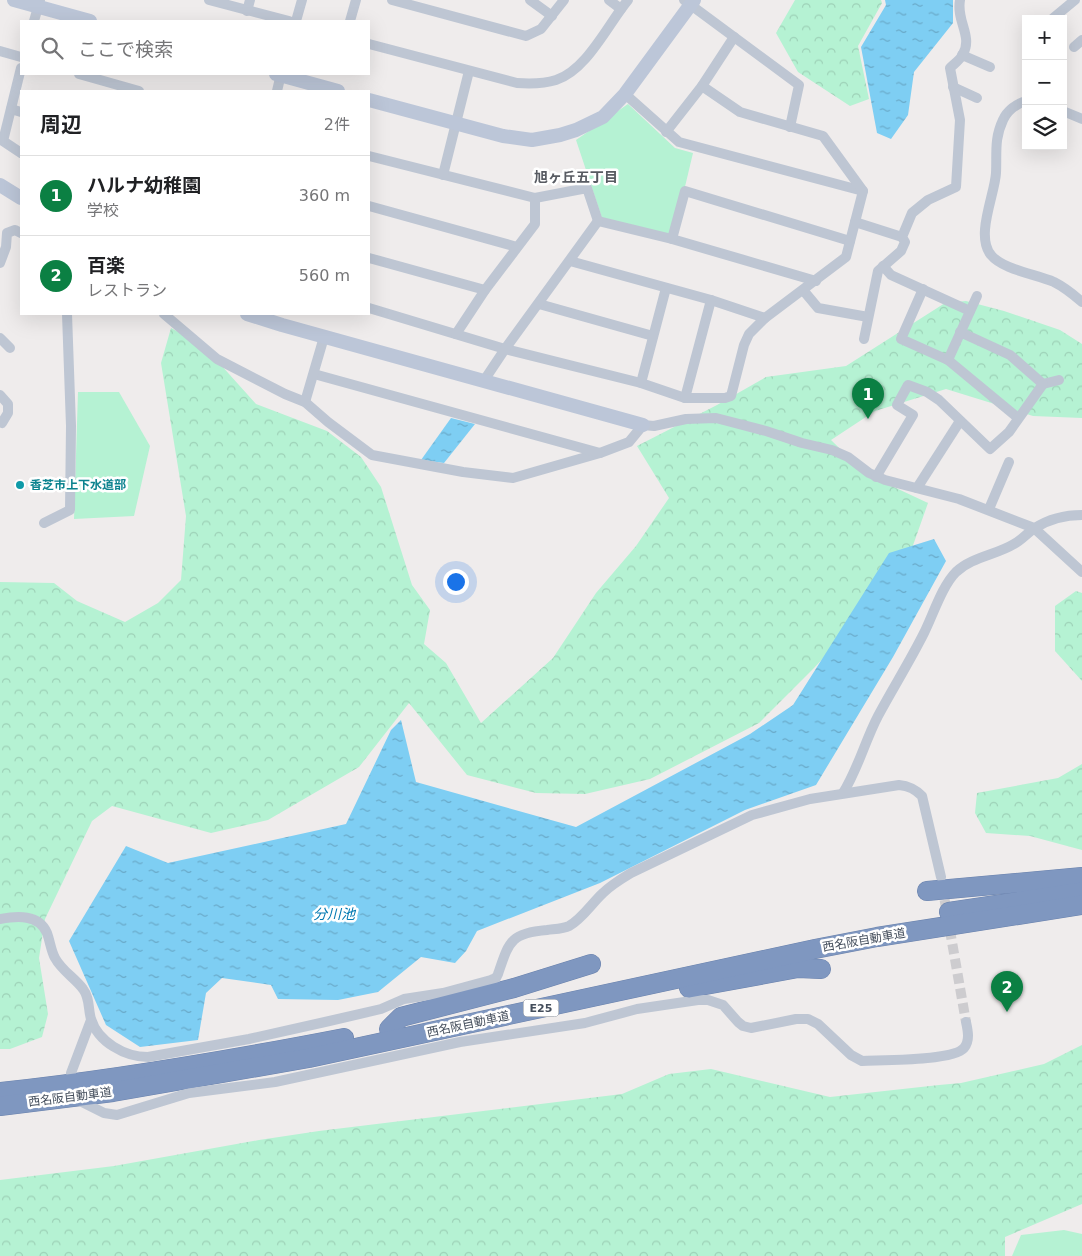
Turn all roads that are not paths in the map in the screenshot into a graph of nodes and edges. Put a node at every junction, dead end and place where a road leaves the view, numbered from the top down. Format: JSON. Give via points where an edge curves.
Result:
{"nodes":[{"id":1,"x":14,"y":0,"type":"edge"},
{"id":2,"x":209,"y":0,"type":"edge"},
{"id":3,"x":250,"y":0,"type":"edge"},
{"id":4,"x":302,"y":0,"type":"edge"},
{"id":5,"x":356,"y":0,"type":"edge"},
{"id":6,"x":392,"y":0,"type":"edge"},
{"id":7,"x":530,"y":0,"type":"edge"},
{"id":8,"x":564,"y":0,"type":"edge"},
{"id":9,"x":609,"y":0,"type":"edge"},
{"id":10,"x":628,"y":0,"type":"edge"},
{"id":11,"x":960,"y":0,"type":"edge"},
{"id":12,"x":1076,"y":0,"type":"edge"},
{"id":13,"x":689,"y":2,"type":"edge"},
{"id":14,"x":39,"y":3,"type":"edge"},
{"id":15,"x":1082,"y":6,"type":"edge"},
{"id":16,"x":621,"y":9,"type":"junction"},
{"id":17,"x":247,"y":11,"type":"junction"},
{"id":18,"x":1057,"y":15,"type":"edge"},
{"id":19,"x":552,"y":16,"type":"junction"},
{"id":20,"x":34,"y":20,"type":"edge"},
{"id":21,"x":87,"y":20,"type":"edge"},
{"id":22,"x":285,"y":20,"type":"edge"},
{"id":23,"x":296,"y":20,"type":"edge"},
{"id":24,"x":350,"y":20,"type":"edge"},
{"id":25,"x":734,"y":37,"type":"junction"},
{"id":26,"x":370,"y":44,"type":"edge"},
{"id":27,"x":0,"y":51,"type":"edge"},
{"id":28,"x":962,"y":55,"type":"junction"},
{"id":29,"x":20,"y":57,"type":"edge"},
{"id":30,"x":990,"y":67,"type":"dead end"},
{"id":31,"x":469,"y":71,"type":"junction"},
{"id":32,"x":20,"y":72,"type":"edge"},
{"id":33,"x":83,"y":75,"type":"edge"},
{"id":34,"x":279,"y":75,"type":"edge"},
{"id":35,"x":282,"y":75,"type":"edge"},
{"id":36,"x":702,"y":86,"type":"junction"},
{"id":37,"x":954,"y":87,"type":"junction"},
{"id":38,"x":135,"y":90,"type":"edge"},
{"id":39,"x":277,"y":90,"type":"edge"},
{"id":40,"x":335,"y":90,"type":"edge"},
{"id":41,"x":625,"y":94,"type":"junction"},
{"id":42,"x":977,"y":98,"type":"dead end"},
{"id":43,"x":370,"y":100,"type":"edge"},
{"id":44,"x":1022,"y":103,"type":"edge"},
{"id":45,"x":11,"y":109,"type":"junction"},
{"id":46,"x":20,"y":112,"type":"edge"},
{"id":47,"x":1067,"y":113,"type":"edge"},
{"id":48,"x":1082,"y":119,"type":"edge"},
{"id":49,"x":456,"y":124,"type":"junction"},
{"id":50,"x":790,"y":127,"type":"junction"},
{"id":51,"x":666,"y":132,"type":"junction"},
{"id":52,"x":20,"y":152,"type":"edge"},
{"id":53,"x":370,"y":156,"type":"edge"},
{"id":54,"x":442,"y":175,"type":"junction"},
{"id":55,"x":0,"y":185,"type":"edge"},
{"id":56,"x":863,"y":191,"type":"junction"},
{"id":57,"x":20,"y":197,"type":"edge"},
{"id":58,"x":535,"y":198,"type":"junction"},
{"id":59,"x":370,"y":206,"type":"edge"},
{"id":60,"x":598,"y":221,"type":"junction"},
{"id":61,"x":855,"y":222,"type":"junction"},
{"id":62,"x":4,"y":231,"type":"edge"},
{"id":63,"x":20,"y":232,"type":"edge"},
{"id":64,"x":902,"y":236,"type":"junction"},
{"id":65,"x":672,"y":239,"type":"junction"},
{"id":66,"x":850,"y":241,"type":"junction"},
{"id":67,"x":517,"y":247,"type":"junction"},
{"id":68,"x":370,"y":258,"type":"edge"},
{"id":69,"x":570,"y":261,"type":"junction"},
{"id":70,"x":0,"y":263,"type":"edge"},
{"id":71,"x":883,"y":266,"type":"junction"},
{"id":72,"x":816,"y":281,"type":"junction"},
{"id":73,"x":666,"y":288,"type":"junction"},
{"id":74,"x":922,"y":289,"type":"junction"},
{"id":75,"x":485,"y":290,"type":"junction"},
{"id":76,"x":803,"y":290,"type":"junction"},
{"id":77,"x":977,"y":296,"type":"dead end"},
{"id":78,"x":711,"y":300,"type":"junction"},
{"id":79,"x":1082,"y":302,"type":"edge"},
{"id":80,"x":539,"y":304,"type":"junction"},
{"id":81,"x":370,"y":308,"type":"edge"},
{"id":82,"x":970,"y":310,"type":"junction"},
{"id":83,"x":67,"y":315,"type":"edge"},
{"id":84,"x":165,"y":315,"type":"edge"},
{"id":85,"x":250,"y":315,"type":"edge"},
{"id":86,"x":868,"y":317,"type":"junction"},
{"id":87,"x":765,"y":318,"type":"junction"},
{"id":88,"x":960,"y":332,"type":"junction"},
{"id":89,"x":456,"y":334,"type":"junction"},
{"id":90,"x":653,"y":336,"type":"junction"},
{"id":91,"x":324,"y":337,"type":"junction"},
{"id":92,"x":0,"y":338,"type":"edge"},
{"id":93,"x":864,"y":339,"type":"dead end"},
{"id":94,"x":10,"y":348,"type":"dead end"},
{"id":95,"x":505,"y":349,"type":"junction"},
{"id":96,"x":948,"y":360,"type":"junction"},
{"id":97,"x":314,"y":374,"type":"junction"},
{"id":98,"x":1059,"y":380,"type":"dead end"},
{"id":99,"x":484,"y":382,"type":"junction"},
{"id":100,"x":641,"y":383,"type":"junction"},
{"id":101,"x":1043,"y":384,"type":"junction"},
{"id":102,"x":0,"y":395,"type":"edge"},
{"id":103,"x":685,"y":398,"type":"junction"},
{"id":104,"x":306,"y":402,"type":"junction"},
{"id":105,"x":1018,"y":418,"type":"junction"},
{"id":106,"x":960,"y":421,"type":"junction"},
{"id":107,"x":0,"y":422,"type":"edge"},
{"id":108,"x":643,"y":425,"type":"junction"},
{"id":109,"x":600,"y":453,"type":"junction"},
{"id":110,"x":1009,"y":462,"type":"dead end"},
{"id":111,"x":876,"y":477,"type":"junction"},
{"id":112,"x":917,"y":488,"type":"junction"},
{"id":113,"x":988,"y":510,"type":"junction"},
{"id":114,"x":1082,"y":515,"type":"edge"},
{"id":115,"x":44,"y":523,"type":"dead end"},
{"id":116,"x":1034,"y":528,"type":"junction"},
{"id":117,"x":1082,"y":572,"type":"edge"},
{"id":118,"x":844,"y":792,"type":"junction"},
{"id":119,"x":940,"y":877,"type":"tunnel mouth"},
{"id":120,"x":1082,"y":877,"type":"edge"},
{"id":121,"x":927,"y":891,"type":"dead end"},
{"id":122,"x":1082,"y":892,"type":"edge"},
{"id":123,"x":1082,"y":905,"type":"edge"},
{"id":124,"x":0,"y":919,"type":"edge"},
{"id":125,"x":591,"y":964,"type":"dead end"},
{"id":126,"x":821,"y":969,"type":"dead end"},
{"id":127,"x":498,"y":1017,"type":"junction"},
{"id":128,"x":91,"y":1020,"type":"junction"},
{"id":129,"x":966,"y":1022,"type":"tunnel mouth"},
{"id":130,"x":388,"y":1029,"type":"junction"},
{"id":131,"x":71,"y":1073,"type":"dead end"},
{"id":132,"x":0,"y":1092,"type":"edge"},
{"id":133,"x":82,"y":1102,"type":"dead end"},
{"id":134,"x":0,"y":1106,"type":"edge"}],
"edges":[{"from":1,"to":14,"type":"street"},
{"from":2,"to":17,"type":"street"},
{"from":3,"to":17,"type":"street"},
{"from":4,"to":23,"type":"street"},
{"from":5,"to":24,"type":"street"},
{"from":6,"to":19,"type":"street","via":[[526,36],[541,30]]},
{"from":7,"to":19,"type":"street"},
{"from":8,"to":19,"type":"street"},
{"from":9,"to":16,"type":"street"},
{"from":10,"to":16,"type":"street"},
{"from":11,"to":28,"type":"street","via":[[960,21],[967,38]]},
{"from":12,"to":15,"type":"street"},
{"from":12,"to":18,"type":"street"},
{"from":13,"to":25,"type":"street"},
{"from":13,"to":41,"type":"street"},
{"from":14,"to":20,"type":"street"},
{"from":14,"to":21,"type":"street"},
{"from":16,"to":31,"type":"street","via":[[576,68],[558,79],[539,84],[517,84]]},
{"from":17,"to":22,"type":"street"},
{"from":25,"to":36,"type":"street"},
{"from":25,"to":50,"type":"street","via":[[799,86]]},
{"from":26,"to":31,"type":"street"},
{"from":27,"to":29,"type":"street"},
{"from":28,"to":30,"type":"street"},
{"from":28,"to":37,"type":"street","via":[[950,68]]},
{"from":31,"to":49,"type":"street"},
{"from":32,"to":45,"type":"street"},
{"from":33,"to":38,"type":"street"},
{"from":34,"to":39,"type":"street"},
{"from":35,"to":40,"type":"street"},
{"from":36,"to":50,"type":"street","via":[[740,112]]},
{"from":36,"to":51,"type":"street"},
{"from":37,"to":42,"type":"street"},
{"from":37,"to":64,"type":"street","via":[[960,120],[956,187],[928,200],[912,212]]},
{"from":41,"to":49,"type":"street","via":[[602,117],[576,130],[532,140]]},
{"from":41,"to":51,"type":"street"},
{"from":43,"to":49,"type":"street"},
{"from":44,"to":79,"type":"street","via":[[1002,120],[995,144],[996,174],[984,239],[990,255],[1008,267],[1054,283]]},
{"from":45,"to":46,"type":"street"},
{"from":45,"to":52,"type":"street","via":[[3,142]]},
{"from":47,"to":48,"type":"street"},
{"from":49,"to":54,"type":"street"},
{"from":50,"to":56,"type":"street","via":[[823,136]]},
{"from":51,"to":56,"type":"street","via":[[679,142]]},
{"from":53,"to":54,"type":"street"},
{"from":54,"to":58,"type":"street"},
{"from":55,"to":57,"type":"street"},
{"from":56,"to":61,"type":"street"},
{"from":58,"to":60,"type":"street","via":[[587,188]]},
{"from":58,"to":67,"type":"street","via":[[535,224]]},
{"from":59,"to":67,"type":"street"},
{"from":60,"to":65,"type":"street"},
{"from":60,"to":69,"type":"street"},
{"from":61,"to":64,"type":"street"},
{"from":61,"to":66,"type":"street"},
{"from":62,"to":63,"type":"street"},
{"from":62,"to":70,"type":"street","via":[[6,248]]},
{"from":64,"to":71,"type":"street","via":[[905,242],[901,251]]},
{"from":65,"to":66,"type":"street","via":[[685,191]]},
{"from":65,"to":72,"type":"street"},
{"from":66,"to":72,"type":"street","via":[[846,257]]},
{"from":67,"to":75,"type":"street"},
{"from":68,"to":75,"type":"street"},
{"from":69,"to":73,"type":"street"},
{"from":69,"to":80,"type":"street"},
{"from":71,"to":74,"type":"street","via":[[891,275]]},
{"from":71,"to":86,"type":"street","via":[[878,271]]},
{"from":72,"to":76,"type":"street"},
{"from":73,"to":78,"type":"street"},
{"from":73,"to":90,"type":"street"},
{"from":74,"to":82,"type":"street"},
{"from":74,"to":96,"type":"street","via":[[901,339]]},
{"from":75,"to":89,"type":"street"},
{"from":76,"to":86,"type":"street","via":[[818,308]]},
{"from":76,"to":87,"type":"street"},
{"from":77,"to":82,"type":"street"},
{"from":78,"to":87,"type":"street"},
{"from":78,"to":103,"type":"street"},
{"from":80,"to":90,"type":"street"},
{"from":80,"to":95,"type":"street"},
{"from":81,"to":89,"type":"street"},
{"from":82,"to":88,"type":"street"},
{"from":83,"to":115,"type":"street","via":[[70,510]]},
{"from":84,"to":104,"type":"street","via":[[217,360]]},
{"from":85,"to":91,"type":"street"},
{"from":86,"to":93,"type":"street"},
{"from":87,"to":103,"type":"street","via":[[746,339],[731,396]]},
{"from":88,"to":96,"type":"street"},
{"from":88,"to":101,"type":"street","via":[[1010,355]]},
{"from":89,"to":95,"type":"street"},
{"from":90,"to":100,"type":"street"},
{"from":91,"to":97,"type":"street"},
{"from":91,"to":99,"type":"street"},
{"from":92,"to":94,"type":"street"},
{"from":95,"to":99,"type":"street"},
{"from":95,"to":100,"type":"street"},
{"from":96,"to":105,"type":"street"},
{"from":97,"to":104,"type":"street"},
{"from":97,"to":109,"type":"street"},
{"from":98,"to":101,"type":"street"},
{"from":99,"to":108,"type":"street"},
{"from":100,"to":103,"type":"street"},
{"from":101,"to":105,"type":"street"},
{"from":102,"to":107,"type":"street","via":[[8,404],[8,413]]},
{"from":104,"to":109,"type":"street","via":[[372,455],[463,472],[513,478]]},
{"from":105,"to":106,"type":"street","via":[[1009,432],[990,449]]},
{"from":106,"to":111,"type":"street","via":[[927,392],[908,385],[898,405],[913,415]]},
{"from":106,"to":112,"type":"street"},
{"from":108,"to":109,"type":"street","via":[[629,442]]},
{"from":108,"to":111,"type":"street","via":[[701,417],[731,421],[840,453]]},
{"from":110,"to":113,"type":"street"},
{"from":111,"to":112,"type":"street"},
{"from":112,"to":113,"type":"street"},
{"from":113,"to":116,"type":"street"},
{"from":114,"to":116,"type":"street","via":[[1062,516]]},
{"from":116,"to":117,"type":"street"},
{"from":116,"to":118,"type":"street","via":[[1011,546],[965,566],[948,583],[877,718]]},
{"from":118,"to":119,"type":"street","via":[[898,785],[916,790],[922,796]]},
{"from":118,"to":128,"type":"street","via":[[752,815],[631,873],[604,892],[570,926],[518,936],[511,942],[496,978],[491,980],[404,999],[381,1009],[325,1022],[148,1057],[137,1057],[115,1047],[98,1033]]},
{"from":120,"to":121,"type":"highway"},
{"from":122,"to":130,"type":"highway","name":"西名阪自動車道","number":"E25","via":[[814,937]]},
{"from":123,"to":127,"type":"highway","name":"西名阪自動車道","number":"E25","via":[[877,937]]},
{"from":124,"to":128,"type":"street","via":[[35,919],[42,924],[54,957],[84,990]]},
{"from":125,"to":130,"type":"highway","via":[[514,988],[400,1017]]},
{"from":126,"to":127,"type":"highway","via":[[798,968],[508,1022]]},
{"from":127,"to":134,"type":"highway","name":"西名阪自動車道","number":"E25","via":[[257,1068],[113,1092]]},
{"from":128,"to":131,"type":"street"},
{"from":129,"to":133,"type":"street","via":[[967,1044],[957,1054],[862,1061],[851,1056],[818,1024],[808,1019],[751,1028],[743,1026],[722,1005],[708,1000],[688,1000],[585,1023],[460,1042],[276,1082],[179,1095],[117,1115],[104,1113]]},
{"from":130,"to":132,"type":"highway","name":"西名阪自動車道","number":"E25","via":[[239,1057]]}]}
